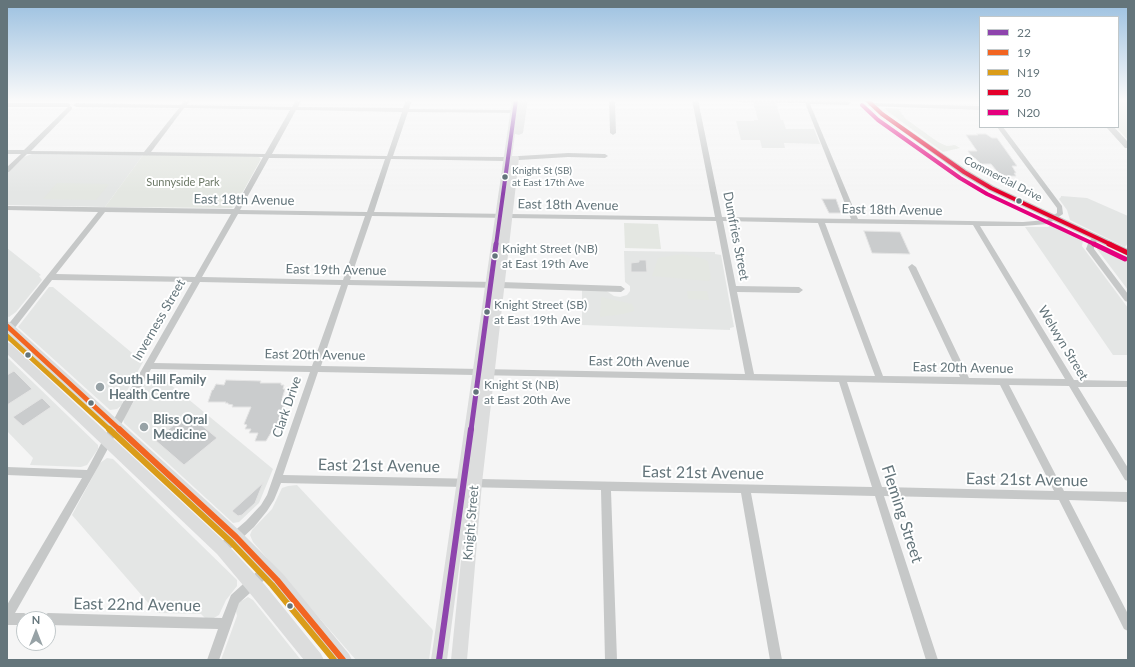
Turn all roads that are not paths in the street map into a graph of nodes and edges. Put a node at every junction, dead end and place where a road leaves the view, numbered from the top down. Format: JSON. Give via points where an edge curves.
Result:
{"nodes":[{"id":1,"x":46,"y":131,"type":"edge"},
{"id":2,"x":164,"y":131,"type":"edge"},
{"id":3,"x":281,"y":131,"type":"edge"},
{"id":4,"x":399,"y":131,"type":"edge"},
{"id":5,"x":515,"y":131,"type":"edge"},
{"id":6,"x":701,"y":131,"type":"edge"},
{"id":7,"x":819,"y":131,"type":"edge"},
{"id":8,"x":909,"y":131,"type":"edge"},
{"id":9,"x":1003,"y":131,"type":"edge"},
{"id":10,"x":1114,"y":131,"type":"edge"},
{"id":11,"x":1128,"y":146,"type":"edge"},
{"id":12,"x":7,"y":152,"type":"edge"},
{"id":13,"x":25,"y":152,"type":"junction"},
{"id":14,"x":146,"y":154,"type":"junction"},
{"id":15,"x":268,"y":155,"type":"junction"},
{"id":16,"x":605,"y":156,"type":"dead end"},
{"id":17,"x":390,"y":157,"type":"junction"},
{"id":18,"x":511,"y":158,"type":"junction"},
{"id":19,"x":7,"y":171,"type":"edge"},
{"id":20,"x":7,"y":208,"type":"edge"},
{"id":21,"x":102,"y":210,"type":"junction"},
{"id":22,"x":236,"y":212,"type":"junction"},
{"id":23,"x":370,"y":213,"type":"junction"},
{"id":24,"x":505,"y":216,"type":"junction"},
{"id":25,"x":1055,"y":218,"type":"junction"},
{"id":26,"x":719,"y":219,"type":"junction"},
{"id":27,"x":821,"y":220,"type":"junction"},
{"id":28,"x":855,"y":221,"type":"junction"},
{"id":29,"x":975,"y":223,"type":"junction"},
{"id":30,"x":1097,"y":238,"type":"junction"},
{"id":31,"x":1128,"y":253,"type":"edge"},
{"id":32,"x":912,"y":268,"type":"dead end"},
{"id":33,"x":50,"y":276,"type":"junction"},
{"id":34,"x":197,"y":280,"type":"junction"},
{"id":35,"x":345,"y":282,"type":"junction"},
{"id":36,"x":495,"y":285,"type":"junction"},
{"id":37,"x":621,"y":289,"type":"dead end"},
{"id":38,"x":732,"y":289,"type":"junction"},
{"id":39,"x":799,"y":290,"type":"dead end"},
{"id":40,"x":1128,"y":299,"type":"edge"},
{"id":41,"x":8,"y":329,"type":"edge"},
{"id":42,"x":7,"y":348,"type":"edge"},
{"id":43,"x":149,"y":366,"type":"junction"},
{"id":44,"x":315,"y":368,"type":"junction"},
{"id":45,"x":483,"y":372,"type":"junction"},
{"id":46,"x":750,"y":377,"type":"junction"},
{"id":47,"x":842,"y":379,"type":"junction"},
{"id":48,"x":880,"y":379,"type":"junction"},
{"id":49,"x":966,"y":381,"type":"junction"},
{"id":50,"x":1003,"y":382,"type":"junction"},
{"id":51,"x":1071,"y":382,"type":"junction"},
{"id":52,"x":1128,"y":384,"type":"edge"},
{"id":53,"x":115,"y":426,"type":"junction"},
{"id":54,"x":106,"y":442,"type":"junction"},
{"id":55,"x":7,"y":471,"type":"edge"},
{"id":56,"x":88,"y":474,"type":"junction"},
{"id":57,"x":1128,"y":476,"type":"edge"},
{"id":58,"x":277,"y":479,"type":"junction"},
{"id":59,"x":468,"y":483,"type":"junction"},
{"id":60,"x":606,"y":486,"type":"junction"},
{"id":61,"x":745,"y":489,"type":"junction"},
{"id":62,"x":878,"y":492,"type":"junction"},
{"id":63,"x":1061,"y":495,"type":"junction"},
{"id":64,"x":1128,"y":497,"type":"edge"},
{"id":65,"x":236,"y":537,"type":"junction"},
{"id":66,"x":222,"y":549,"type":"junction"},
{"id":67,"x":267,"y":570,"type":"junction"},
{"id":68,"x":252,"y":583,"type":"junction"},
{"id":69,"x":7,"y":617,"type":"edge"},
{"id":70,"x":56,"y":619,"type":"edge"},
{"id":71,"x":226,"y":624,"type":"junction"},
{"id":72,"x":1128,"y":625,"type":"edge"},
{"id":73,"x":213,"y":660,"type":"edge"},
{"id":74,"x":315,"y":660,"type":"edge"},
{"id":75,"x":343,"y":660,"type":"edge"},
{"id":76,"x":439,"y":660,"type":"edge"},
{"id":77,"x":460,"y":660,"type":"edge"},
{"id":78,"x":611,"y":660,"type":"edge"},
{"id":79,"x":776,"y":660,"type":"edge"},
{"id":80,"x":932,"y":660,"type":"edge"}],
"edges":[{"from":1,"to":13,"type":"street"},
{"from":2,"to":14,"type":"street"},
{"from":3,"to":15,"type":"street","name":"Inverness Street"},
{"from":4,"to":17,"type":"street","name":"Clark Drive"},
{"from":5,"to":18,"type":"main road","name":"Knight Street"},
{"from":6,"to":26,"type":"street","name":"Dumfries Street"},
{"from":7,"to":28,"type":"street"},
{"from":8,"to":25,"type":"street","name":"Commercial Drive","via":[[964,172],[991,188]]},
{"from":9,"to":25,"type":"street","via":[[1060,208],[1060,214]]},
{"from":10,"to":11,"type":"street"},
{"from":12,"to":13,"type":"street"},
{"from":13,"to":14,"type":"street"},
{"from":13,"to":19,"type":"street"},
{"from":14,"to":15,"type":"street"},
{"from":15,"to":17,"type":"street"},
{"from":15,"to":22,"type":"street","name":"Inverness Street"},
{"from":16,"to":18,"type":"street"},
{"from":17,"to":18,"type":"street"},
{"from":17,"to":23,"type":"street","name":"Clark Drive"},
{"from":18,"to":24,"type":"main road","name":"Knight Street"},
{"from":20,"to":21,"type":"street","name":"East 18th Avenue"},
{"from":21,"to":22,"type":"street","name":"East 18th Avenue"},
{"from":21,"to":33,"type":"street"},
{"from":22,"to":23,"type":"street","name":"East 18th Avenue"},
{"from":22,"to":34,"type":"street","name":"Inverness Street"},
{"from":23,"to":24,"type":"street","name":"East 18th Avenue"},
{"from":23,"to":35,"type":"street","name":"Clark Drive"},
{"from":24,"to":26,"type":"street","name":"East 18th Avenue"},
{"from":24,"to":36,"type":"main road","name":"Knight Street"},
{"from":25,"to":29,"type":"street","name":"East 18th Avenue","via":[[1043,224]]},
{"from":25,"to":30,"type":"street","name":"Commercial Drive"},
{"from":26,"to":27,"type":"street","name":"East 18th Avenue"},
{"from":26,"to":38,"type":"street","name":"Dumfries Street"},
{"from":27,"to":28,"type":"street","name":"East 18th Avenue"},
{"from":27,"to":48,"type":"street"},
{"from":28,"to":29,"type":"street","name":"East 18th Avenue"},
{"from":29,"to":51,"type":"street","name":"Welwyn Street"},
{"from":30,"to":31,"type":"street","name":"Commercial Drive"},
{"from":30,"to":40,"type":"street","via":[[1090,249]]},
{"from":32,"to":49,"type":"street"},
{"from":33,"to":34,"type":"street","name":"East 19th Avenue"},
{"from":33,"to":41,"type":"street"},
{"from":34,"to":35,"type":"street","name":"East 19th Avenue"},
{"from":34,"to":43,"type":"street","name":"Inverness Street"},
{"from":35,"to":36,"type":"street","name":"East 19th Avenue"},
{"from":35,"to":44,"type":"street","name":"Clark Drive"},
{"from":36,"to":37,"type":"street","name":"East 19th Avenue"},
{"from":36,"to":45,"type":"main road","name":"Knight Street"},
{"from":38,"to":39,"type":"street"},
{"from":38,"to":46,"type":"street","name":"Dumfries Street"},
{"from":41,"to":53,"type":"main road"},
{"from":42,"to":54,"type":"main road"},
{"from":43,"to":44,"type":"street","name":"East 20th Avenue"},
{"from":43,"to":53,"type":"street","name":"Inverness Street"},
{"from":44,"to":45,"type":"street","name":"East 20th Avenue"},
{"from":44,"to":58,"type":"street","name":"Clark Drive"},
{"from":45,"to":46,"type":"street","name":"East 20th Avenue"},
{"from":45,"to":59,"type":"main road","name":"Knight Street"},
{"from":46,"to":47,"type":"street","name":"East 20th Avenue"},
{"from":47,"to":48,"type":"street","name":"East 20th Avenue"},
{"from":47,"to":62,"type":"street","name":"Fleming Street"},
{"from":48,"to":49,"type":"street","name":"East 20th Avenue"},
{"from":49,"to":50,"type":"street","name":"East 20th Avenue"},
{"from":50,"to":51,"type":"street","name":"East 20th Avenue"},
{"from":50,"to":63,"type":"street"},
{"from":51,"to":52,"type":"street","name":"East 20th Avenue"},
{"from":51,"to":57,"type":"street","name":"Welwyn Street"},
{"from":53,"to":54,"type":"street","name":"Inverness Street"},
{"from":53,"to":65,"type":"main road"},
{"from":54,"to":56,"type":"street","name":"Inverness Street"},
{"from":54,"to":66,"type":"main road"},
{"from":55,"to":56,"type":"street"},
{"from":56,"to":69,"type":"street","name":"Inverness Street"},
{"from":58,"to":59,"type":"street","name":"East 21st Avenue"},
{"from":58,"to":65,"type":"street","name":"Clark Drive","via":[[264,508]]},
{"from":59,"to":60,"type":"street","name":"East 21st Avenue"},
{"from":59,"to":76,"type":"main road","name":"Knight Street"},
{"from":59,"to":77,"type":"main road","name":"Knight Street"},
{"from":60,"to":61,"type":"street","name":"East 21st Avenue"},
{"from":60,"to":78,"type":"street"},
{"from":61,"to":62,"type":"street","name":"East 21st Avenue"},
{"from":61,"to":79,"type":"street"},
{"from":62,"to":63,"type":"street","name":"East 21st Avenue"},
{"from":62,"to":80,"type":"street","name":"Fleming Street"},
{"from":63,"to":64,"type":"street","name":"East 21st Avenue"},
{"from":63,"to":72,"type":"street"},
{"from":65,"to":66,"type":"street","name":"Clark Drive"},
{"from":65,"to":67,"type":"main road"},
{"from":66,"to":68,"type":"main road"},
{"from":67,"to":68,"type":"street"},
{"from":67,"to":75,"type":"main road"},
{"from":68,"to":71,"type":"street","via":[[235,599]]},
{"from":68,"to":74,"type":"main road"},
{"from":70,"to":71,"type":"street","name":"East 22nd Avenue"},
{"from":71,"to":73,"type":"street"}]}
